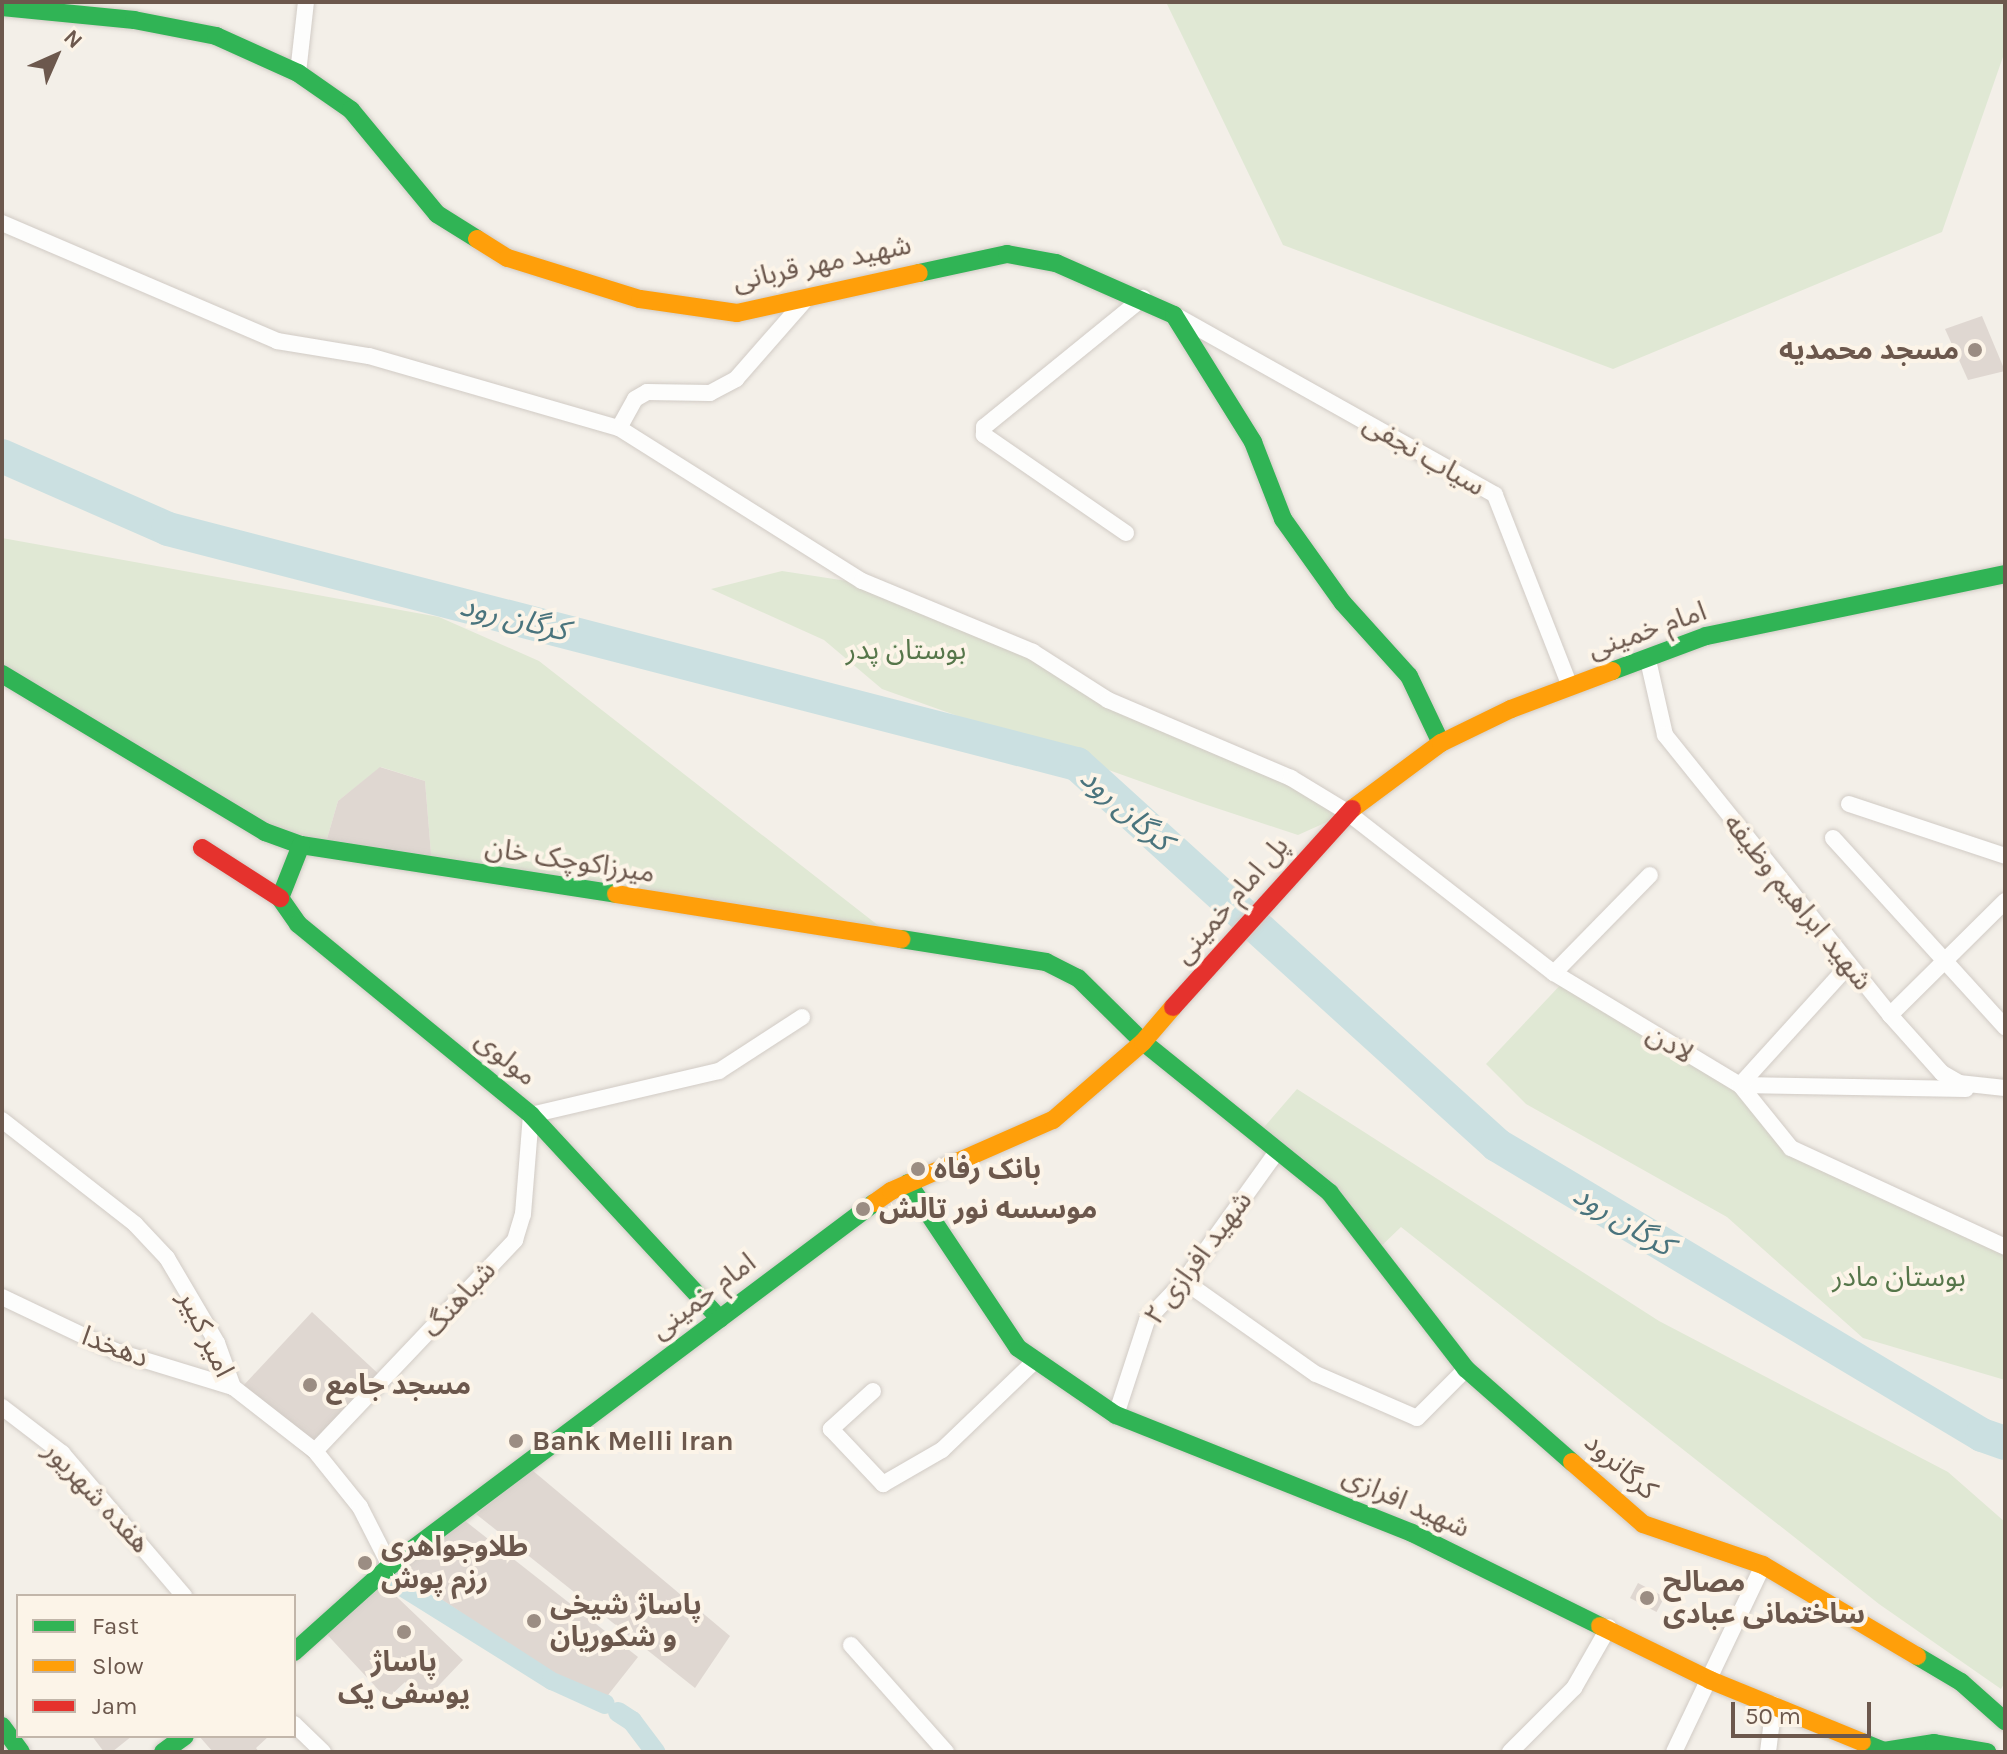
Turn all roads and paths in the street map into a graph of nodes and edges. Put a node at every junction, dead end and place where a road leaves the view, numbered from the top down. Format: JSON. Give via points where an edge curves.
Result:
{"nodes":[{"id":1,"x":306,"y":2,"type":"edge"},
{"id":2,"x":2,"y":7,"type":"edge"},
{"id":3,"x":298,"y":73,"type":"junction"},
{"id":4,"x":2,"y":223,"type":"edge"},
{"id":5,"x":811,"y":294,"type":"junction"},
{"id":6,"x":1143,"y":298,"type":"junction"},
{"id":7,"x":1174,"y":315,"type":"junction"},
{"id":8,"x":619,"y":428,"type":"junction"},
{"id":9,"x":1126,"y":533,"type":"dead end"},
{"id":10,"x":2005,"y":574,"type":"edge"},
{"id":11,"x":1648,"y":660,"type":"junction"},
{"id":12,"x":2,"y":674,"type":"edge"},
{"id":13,"x":1570,"y":686,"type":"junction"},
{"id":14,"x":1441,"y":743,"type":"junction"},
{"id":15,"x":1849,"y":804,"type":"dead end"},
{"id":16,"x":1343,"y":816,"type":"junction"},
{"id":17,"x":1833,"y":838,"type":"dead end"},
{"id":18,"x":301,"y":845,"type":"junction"},
{"id":19,"x":202,"y":848,"type":"dead end"},
{"id":20,"x":2005,"y":856,"type":"edge"},
{"id":21,"x":1650,"y":875,"type":"dead end"},
{"id":22,"x":280,"y":898,"type":"junction"},
{"id":23,"x":2004,"y":905,"type":"edge"},
{"id":24,"x":1945,"y":960,"type":"junction"},
{"id":25,"x":1849,"y":965,"type":"junction"},
{"id":26,"x":1554,"y":973,"type":"junction"},
{"id":27,"x":1890,"y":1015,"type":"junction"},
{"id":28,"x":802,"y":1017,"type":"dead end"},
{"id":29,"x":1165,"y":1018,"type":"joint"},
{"id":30,"x":2005,"y":1027,"type":"edge"},
{"id":31,"x":1143,"y":1042,"type":"junction"},
{"id":32,"x":1740,"y":1085,"type":"junction"},
{"id":33,"x":2003,"y":1089,"type":"edge"},
{"id":34,"x":531,"y":1115,"type":"junction"},
{"id":35,"x":2,"y":1120,"type":"edge"},
{"id":36,"x":1276,"y":1153,"type":"junction"},
{"id":37,"x":908,"y":1183,"type":"junction"},
{"id":38,"x":2005,"y":1247,"type":"edge"},
{"id":39,"x":1184,"y":1281,"type":"junction"},
{"id":40,"x":2,"y":1297,"type":"edge"},
{"id":41,"x":720,"y":1319,"type":"junction"},
{"id":42,"x":1036,"y":1360,"type":"junction"},
{"id":43,"x":1466,"y":1369,"type":"junction"},
{"id":44,"x":233,"y":1387,"type":"junction"},
{"id":45,"x":873,"y":1391,"type":"dead end"},
{"id":46,"x":2,"y":1407,"type":"edge"},
{"id":47,"x":1116,"y":1415,"type":"junction"},
{"id":48,"x":315,"y":1451,"type":"junction"},
{"id":49,"x":1763,"y":1565,"type":"junction"},
{"id":50,"x":390,"y":1566,"type":"junction"},
{"id":51,"x":182,"y":1594,"type":"edge"},
{"id":52,"x":1609,"y":1627,"type":"junction"},
{"id":53,"x":851,"y":1645,"type":"dead end"},
{"id":54,"x":296,"y":1650,"type":"edge"},
{"id":55,"x":1710,"y":1680,"type":"junction"},
{"id":56,"x":1774,"y":1704,"type":"junction"},
{"id":57,"x":2005,"y":1721,"type":"edge"},
{"id":58,"x":1971,"y":1725,"type":"junction"},
{"id":59,"x":2,"y":1726,"type":"edge"},
{"id":60,"x":296,"y":1726,"type":"edge"},
{"id":61,"x":182,"y":1738,"type":"edge"},
{"id":62,"x":21,"y":1752,"type":"edge"},
{"id":63,"x":163,"y":1752,"type":"edge"},
{"id":64,"x":323,"y":1752,"type":"edge"},
{"id":65,"x":946,"y":1752,"type":"edge"},
{"id":66,"x":1510,"y":1752,"type":"edge"},
{"id":67,"x":1674,"y":1752,"type":"edge"},
{"id":68,"x":1768,"y":1752,"type":"edge"},
{"id":69,"x":1987,"y":1752,"type":"edge"}],
"edges":[{"from":1,"to":3,"type":"street"},
{"from":2,"to":3,"type":"street","name":"شهید مهر قربانی","via":[[134,20],[216,36]]},
{"from":3,"to":5,"type":"street","name":"شهید مهر قربانی","via":[[351,110],[437,214],[508,258],[640,299],[737,313]]},
{"from":4,"to":8,"type":"street","name":"لادن","via":[[277,341],[369,356]]},
{"from":5,"to":6,"type":"street","name":"شهید مهر قربانی","via":[[1007,254],[1056,263]]},
{"from":5,"to":8,"type":"street","via":[[736,379],[710,393],[647,392],[635,399]]},
{"from":6,"to":7,"type":"street","name":"شهید مهر قربانی"},
{"from":6,"to":9,"type":"street","via":[[984,427],[984,435]]},
{"from":7,"to":13,"type":"street","name":"سیاب نجفی","via":[[1495,495]]},
{"from":7,"to":14,"type":"street","name":"شهید مهر قربانی","via":[[1253,442],[1283,519],[1343,603],[1409,676]]},
{"from":8,"to":16,"type":"street","name":"لادن","via":[[862,581],[1033,652],[1108,700],[1291,778]]},
{"from":10,"to":11,"type":"street","name":"امام خمینی","via":[[1706,636]]},
{"from":11,"to":13,"type":"street","name":"امام خمینی"},
{"from":11,"to":25,"type":"street","name":"شهید ابراهیم وظیفه","via":[[1665,735]]},
{"from":12,"to":18,"type":"street","name":"میرزاکوچک خان","via":[[265,832]]},
{"from":13,"to":14,"type":"street","name":"امام خمینی"},
{"from":14,"to":16,"type":"street","name":"امام خمینی"},
{"from":15,"to":20,"type":"street"},
{"from":16,"to":26,"type":"street","name":"لادن"},
{"from":16,"to":29,"type":"street","name":"پل امام خمینی"},
{"from":17,"to":24,"type":"street"},
{"from":18,"to":22,"type":"street"},
{"from":18,"to":31,"type":"street","name":"میرزاکوچک خان","via":[[1046,962],[1078,978]]},
{"from":19,"to":22,"type":"street","name":"مولوی"},
{"from":21,"to":26,"type":"street"},
{"from":22,"to":34,"type":"street","name":"مولوی","via":[[298,924]]},
{"from":23,"to":24,"type":"street"},
{"from":24,"to":27,"type":"street"},
{"from":24,"to":30,"type":"street"},
{"from":25,"to":27,"type":"street","name":"شهید ابراهیم وظیفه"},
{"from":25,"to":32,"type":"street"},
{"from":26,"to":32,"type":"street","name":"لادن"},
{"from":27,"to":33,"type":"street","name":"شهید ابراهیم وظیفه","via":[[1942,1073],[1959,1083]]},
{"from":28,"to":34,"type":"street","via":[[719,1071]]},
{"from":29,"to":31,"type":"street","name":"امام خمینی"},
{"from":31,"to":36,"type":"street","name":"میرزاکوچک خان"},
{"from":31,"to":37,"type":"street","name":"امام خمینی","via":[[1053,1120]]},
{"from":32,"to":33,"type":"street"},
{"from":32,"to":38,"type":"street","name":"لادن","via":[[1791,1148]]},
{"from":34,"to":41,"type":"street","name":"مولوی"},
{"from":34,"to":48,"type":"street","name":"شباهنگ","via":[[523,1214],[515,1240]]},
{"from":35,"to":44,"type":"street","name":"امیر کبیر","via":[[135,1224],[167,1258],[217,1343]]},
{"from":36,"to":39,"type":"street","name":"شهید افرازی ۲"},
{"from":36,"to":43,"type":"street","name":"کرگانرود","via":[[1330,1193]]},
{"from":37,"to":41,"type":"street","name":"امام خمینی"},
{"from":37,"to":42,"type":"street","name":"شهید افرازی","via":[[1018,1348]]},
{"from":39,"to":43,"type":"street","via":[[1316,1374],[1417,1418]]},
{"from":39,"to":47,"type":"street","name":"شهید افرازی ۲","via":[[1147,1320]]},
{"from":40,"to":44,"type":"street","name":"دهخدا","via":[[115,1351]]},
{"from":41,"to":50,"type":"street","name":"امام خمینی"},
{"from":42,"to":45,"type":"street","via":[[942,1450],[883,1484],[831,1429]]},
{"from":42,"to":47,"type":"street","name":"شهید افرازی"},
{"from":43,"to":49,"type":"street","name":"کرگانرود","via":[[1643,1524]]},
{"from":44,"to":48,"type":"street","name":"امیر کبیر"},
{"from":46,"to":51,"type":"street","name":"هفده شهریور","via":[[62,1453]]},
{"from":47,"to":52,"type":"street","name":"شهید افرازی","via":[[1412,1533]]},
{"from":48,"to":50,"type":"street","name":"امیر کبیر","via":[[360,1507]]},
{"from":49,"to":55,"type":"street"},
{"from":49,"to":58,"type":"street","name":"کرگانرود","via":[[1961,1682]]},
{"from":50,"to":54,"type":"street","name":"امام خمینی"},
{"from":52,"to":55,"type":"street","name":"شهید افرازی"},
{"from":52,"to":66,"type":"street","via":[[1574,1688]]},
{"from":53,"to":65,"type":"street"},
{"from":55,"to":56,"type":"street","name":"شهید افرازی"},
{"from":55,"to":67,"type":"street"},
{"from":56,"to":58,"type":"street","name":"شهید افرازی","via":[[1884,1751],[1934,1743]]},
{"from":56,"to":68,"type":"street"},
{"from":57,"to":58,"type":"street","name":"کرگانرود"},
{"from":58,"to":69,"type":"street","name":"کرگانرود"},
{"from":59,"to":62,"type":"street"},
{"from":60,"to":64,"type":"street"},
{"from":61,"to":63,"type":"street"}]}
